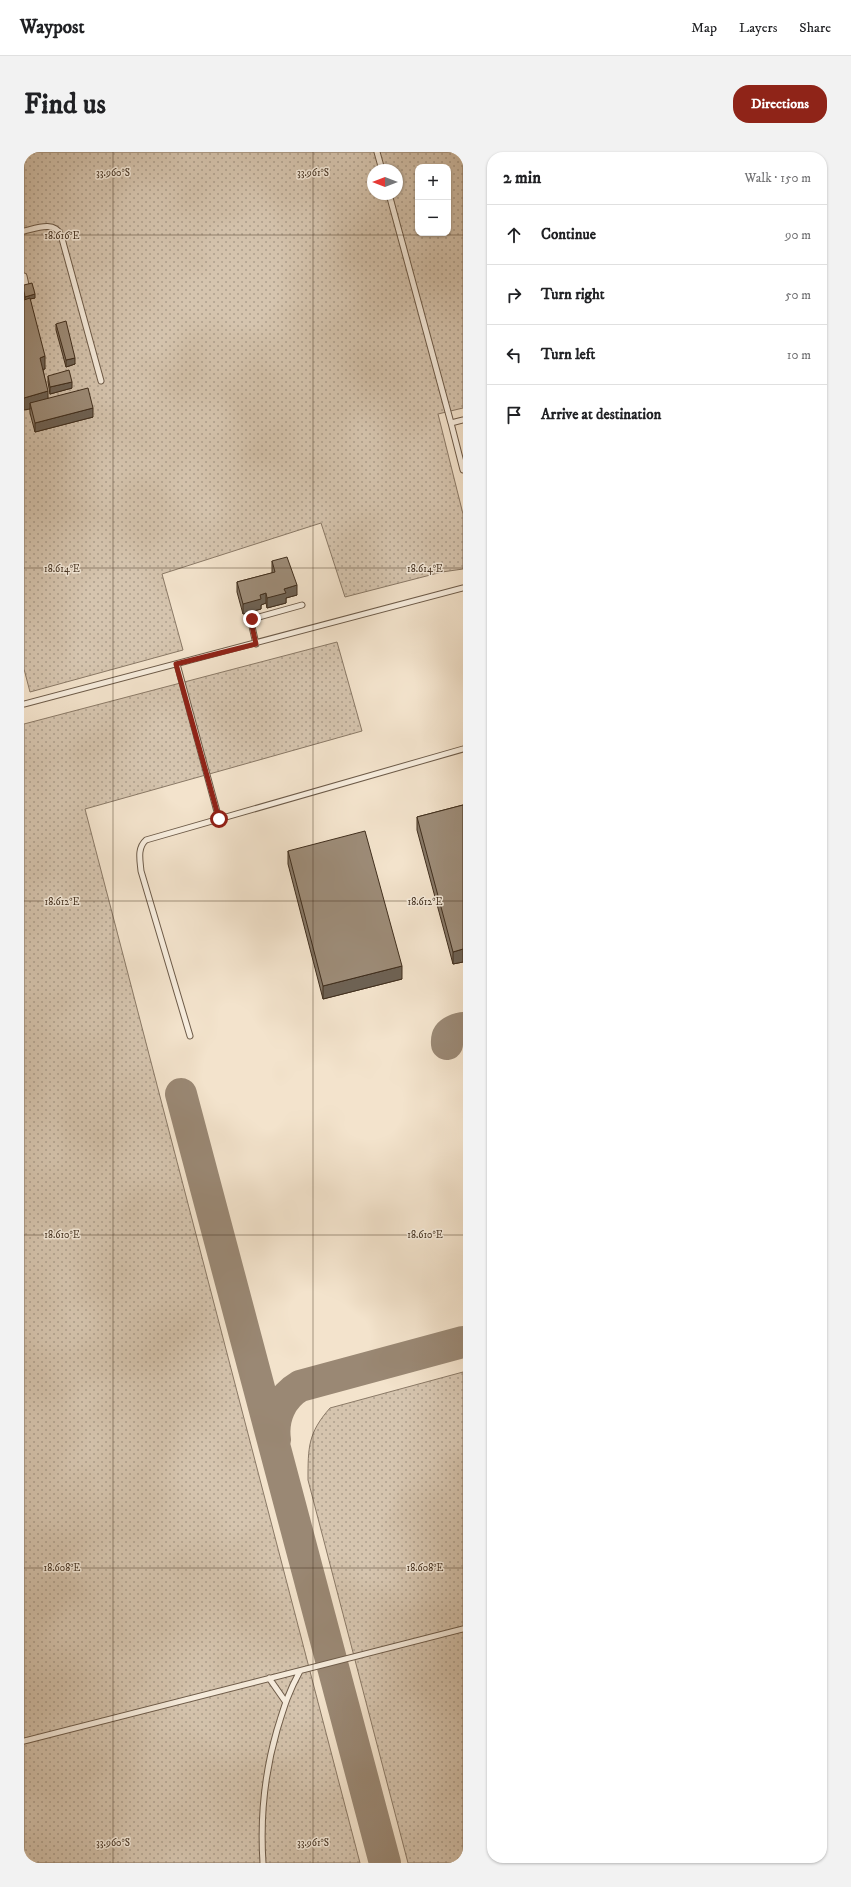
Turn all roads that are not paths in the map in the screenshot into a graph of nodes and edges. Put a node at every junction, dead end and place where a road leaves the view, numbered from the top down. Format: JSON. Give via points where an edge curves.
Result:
{"nodes":[{"id":1,"x":377,"y":152,"type":"edge"},
{"id":2,"x":380,"y":164,"type":"edge"},
{"id":3,"x":391,"y":200,"type":"edge"},
{"id":4,"x":24,"y":231,"type":"edge"},
{"id":5,"x":24,"y":276,"type":"edge"},
{"id":6,"x":26,"y":285,"type":"edge"},
{"id":7,"x":101,"y":381,"type":"dead end"},
{"id":8,"x":463,"y":420,"type":"edge"},
{"id":9,"x":451,"y":423,"type":"junction"},
{"id":10,"x":463,"y":469,"type":"edge"},
{"id":11,"x":463,"y":588,"type":"edge"},
{"id":12,"x":302,"y":605,"type":"dead end"},
{"id":13,"x":256,"y":644,"type":"junction"},
{"id":14,"x":176,"y":664,"type":"junction"},
{"id":15,"x":24,"y":704,"type":"edge"},
{"id":16,"x":463,"y":749,"type":"edge"},
{"id":17,"x":219,"y":819,"type":"junction"},
{"id":18,"x":190,"y":1036,"type":"dead end"},
{"id":19,"x":462,"y":1629,"type":"edge"},
{"id":20,"x":300,"y":1671,"type":"junction"},
{"id":21,"x":270,"y":1678,"type":"junction"},
{"id":22,"x":285,"y":1701,"type":"junction"},
{"id":23,"x":24,"y":1741,"type":"edge"},
{"id":24,"x":263,"y":1863,"type":"edge"}],
"edges":[{"from":1,"to":2,"type":"lane"},
{"from":3,"to":9,"type":"lane"},
{"from":4,"to":7,"type":"lane","via":[[51,227],[57,228],[61,235]]},
{"from":5,"to":6,"type":"lane"},
{"from":8,"to":9,"type":"lane"},
{"from":9,"to":10,"type":"lane"},
{"from":11,"to":13,"type":"lane"},
{"from":12,"to":13,"type":"lane","via":[[252,619]]},
{"from":13,"to":14,"type":"lane"},
{"from":14,"to":15,"type":"lane"},
{"from":14,"to":17,"type":"lane"},
{"from":16,"to":17,"type":"lane"},
{"from":17,"to":18,"type":"lane","via":[[146,840],[140,850],[141,871]]},
{"from":19,"to":20,"type":"lane"},
{"from":20,"to":21,"type":"lane"},
{"from":20,"to":22,"type":"lane"},
{"from":21,"to":22,"type":"lane"},
{"from":21,"to":23,"type":"lane"},
{"from":22,"to":24,"type":"lane","via":[[264,1789],[261,1834]]}]}
